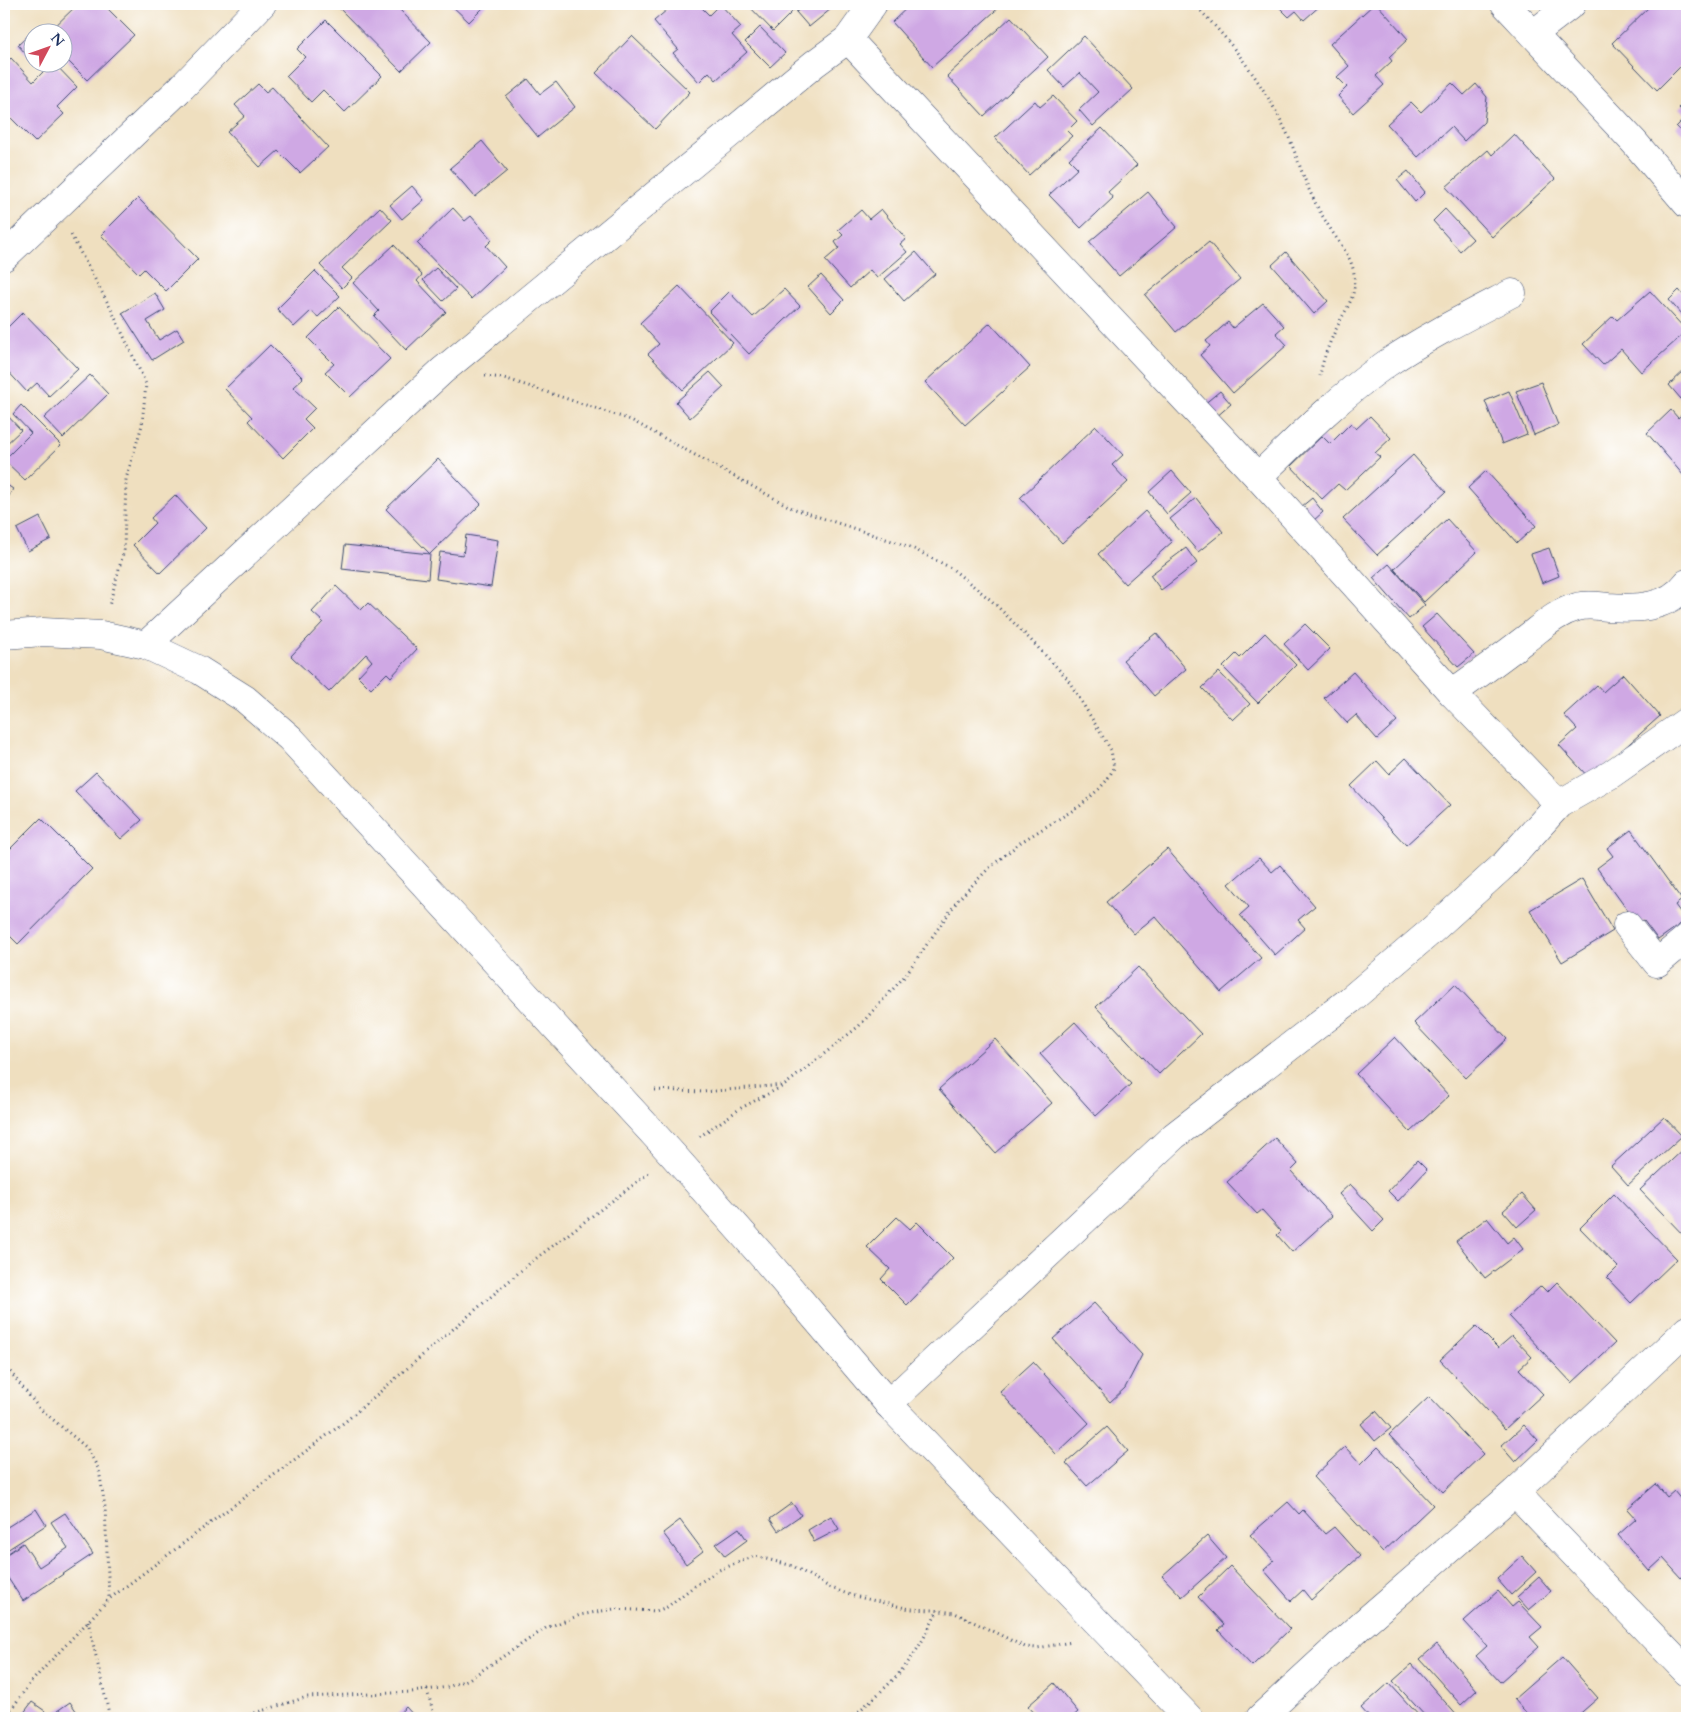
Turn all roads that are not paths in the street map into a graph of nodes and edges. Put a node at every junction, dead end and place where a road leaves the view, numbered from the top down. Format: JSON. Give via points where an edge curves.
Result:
{"nodes":[{"id":1,"x":262,"y":4,"type":"edge"},
{"id":2,"x":873,"y":4,"type":"edge"},
{"id":3,"x":1505,"y":4,"type":"edge"},
{"id":4,"x":1572,"y":4,"type":"edge"},
{"id":5,"x":1533,"y":34,"type":"junction"},
{"id":6,"x":848,"y":38,"type":"junction"},
{"id":7,"x":1687,"y":204,"type":"edge"},
{"id":8,"x":4,"y":257,"type":"edge"},
{"id":9,"x":1512,"y":293,"type":"dead end"},
{"id":10,"x":1258,"y":477,"type":"junction"},
{"id":11,"x":1687,"y":583,"type":"edge"},
{"id":12,"x":4,"y":635,"type":"edge"},
{"id":13,"x":146,"y":645,"type":"junction"},
{"id":14,"x":1452,"y":693,"type":"junction"},
{"id":15,"x":1687,"y":721,"type":"edge"},
{"id":16,"x":1560,"y":804,"type":"junction"},
{"id":17,"x":1627,"y":925,"type":"dead end"},
{"id":18,"x":1687,"y":938,"type":"edge"},
{"id":19,"x":1687,"y":1330,"type":"edge"},
{"id":20,"x":888,"y":1404,"type":"junction"},
{"id":21,"x":1516,"y":1492,"type":"junction"},
{"id":22,"x":1687,"y":1672,"type":"edge"},
{"id":23,"x":1189,"y":1718,"type":"edge"},
{"id":24,"x":1260,"y":1718,"type":"edge"}],
"edges":[{"from":1,"to":8,"type":"street","via":[[182,87]]},
{"from":2,"to":6,"type":"street"},
{"from":3,"to":5,"type":"street"},
{"from":4,"to":5,"type":"street"},
{"from":5,"to":7,"type":"street"},
{"from":6,"to":10,"type":"street"},
{"from":6,"to":13,"type":"street","via":[[442,371]]},
{"from":9,"to":10,"type":"street","via":[[1386,365],[1326,411]]},
{"from":10,"to":14,"type":"street"},
{"from":11,"to":14,"type":"street","via":[[1672,597],[1656,605],[1632,609],[1579,606],[1556,616]]},
{"from":12,"to":13,"type":"street","via":[[43,632],[101,635]]},
{"from":13,"to":20,"type":"street","via":[[199,670],[230,690],[290,738],[673,1155]]},
{"from":14,"to":16,"type":"street"},
{"from":15,"to":16,"type":"street","via":[[1610,775]]},
{"from":16,"to":20,"type":"street","via":[[1504,865],[1430,932],[1350,1000],[1174,1136]]},
{"from":17,"to":18,"type":"street","via":[[1657,963]]},
{"from":19,"to":21,"type":"street"},
{"from":20,"to":23,"type":"street"},
{"from":21,"to":22,"type":"street"},
{"from":21,"to":24,"type":"street","via":[[1360,1626]]}]}
